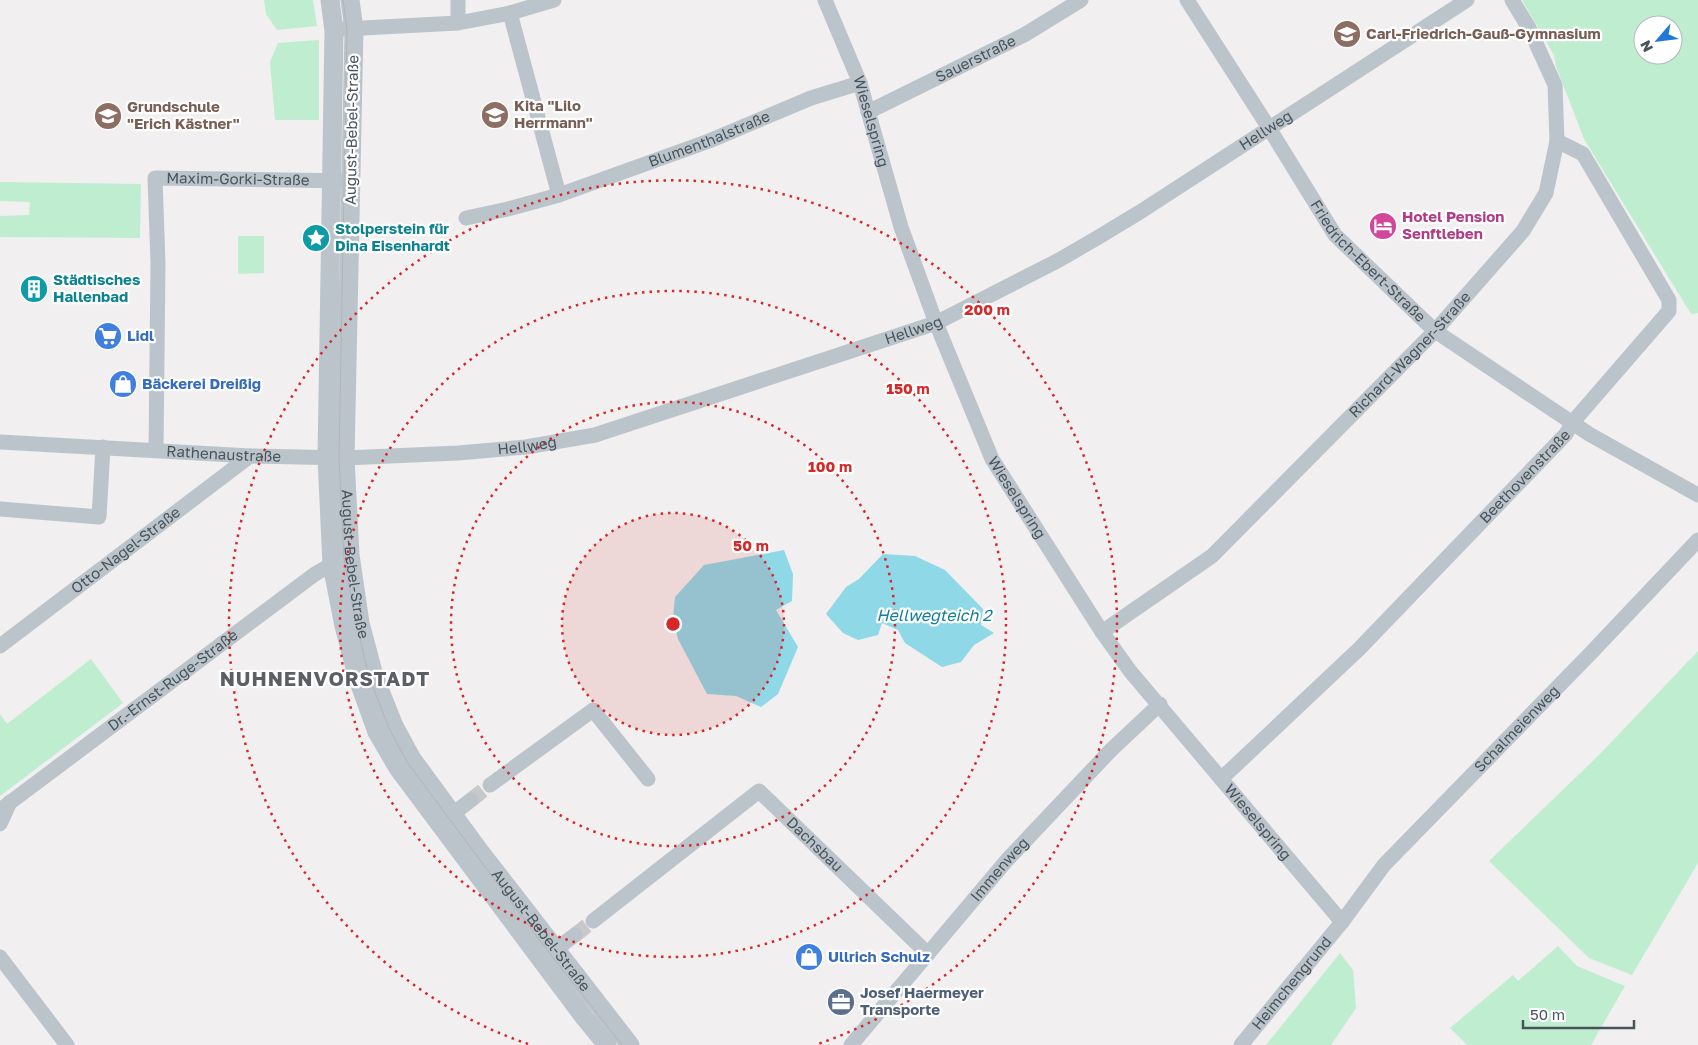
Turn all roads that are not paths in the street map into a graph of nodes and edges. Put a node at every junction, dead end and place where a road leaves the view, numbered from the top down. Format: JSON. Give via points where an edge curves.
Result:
{"nodes":[{"id":1,"x":330,"y":0,"type":"edge"},
{"id":2,"x":350,"y":0,"type":"edge"},
{"id":3,"x":458,"y":0,"type":"edge"},
{"id":4,"x":554,"y":0,"type":"edge"},
{"id":5,"x":825,"y":0,"type":"edge"},
{"id":6,"x":1081,"y":0,"type":"edge"},
{"id":7,"x":1187,"y":0,"type":"edge"},
{"id":8,"x":1467,"y":0,"type":"edge"},
{"id":9,"x":1512,"y":0,"type":"edge"},
{"id":10,"x":510,"y":13,"type":"junction"},
{"id":11,"x":458,"y":23,"type":"junction"},
{"id":12,"x":354,"y":29,"type":"junction"},
{"id":13,"x":334,"y":31,"type":"junction"},
{"id":14,"x":860,"y":83,"type":"junction"},
{"id":15,"x":868,"y":112,"type":"junction"},
{"id":16,"x":1269,"y":128,"type":"junction"},
{"id":17,"x":1557,"y":141,"type":"junction"},
{"id":18,"x":331,"y":181,"type":"junction"},
{"id":19,"x":351,"y":181,"type":"junction"},
{"id":20,"x":559,"y":195,"type":"junction"},
{"id":21,"x":466,"y":218,"type":"dead end"},
{"id":22,"x":936,"y":323,"type":"junction"},
{"id":23,"x":1435,"y":331,"type":"junction"},
{"id":24,"x":1572,"y":422,"type":"junction"},
{"id":25,"x":0,"y":442,"type":"edge"},
{"id":26,"x":103,"y":447,"type":"junction"},
{"id":27,"x":156,"y":449,"type":"junction"},
{"id":28,"x":250,"y":456,"type":"junction"},
{"id":29,"x":327,"y":458,"type":"junction"},
{"id":30,"x":346,"y":458,"type":"junction"},
{"id":31,"x":1698,"y":495,"type":"edge"},
{"id":32,"x":0,"y":509,"type":"edge"},
{"id":33,"x":1698,"y":540,"type":"edge"},
{"id":34,"x":350,"y":555,"type":"junction"},
{"id":35,"x":332,"y":564,"type":"junction"},
{"id":36,"x":1102,"y":632,"type":"junction"},
{"id":37,"x":0,"y":646,"type":"edge"},
{"id":38,"x":1160,"y":704,"type":"junction"},
{"id":39,"x":648,"y":779,"type":"dead end"},
{"id":40,"x":1221,"y":779,"type":"junction"},
{"id":41,"x":490,"y":785,"type":"tunnel mouth"},
{"id":42,"x":472,"y":800,"type":"tunnel mouth"},
{"id":43,"x":5,"y":806,"type":"edge"},
{"id":44,"x":446,"y":819,"type":"junction"},
{"id":45,"x":0,"y":824,"type":"edge"},
{"id":46,"x":593,"y":920,"type":"tunnel mouth"},
{"id":47,"x":1342,"y":922,"type":"junction"},
{"id":48,"x":574,"y":935,"type":"tunnel mouth"},
{"id":49,"x":928,"y":954,"type":"junction"},
{"id":50,"x":548,"y":955,"type":"junction"},
{"id":51,"x":0,"y":957,"type":"edge"},
{"id":52,"x":67,"y":1045,"type":"edge"},
{"id":53,"x":607,"y":1045,"type":"edge"},
{"id":54,"x":630,"y":1045,"type":"edge"},
{"id":55,"x":851,"y":1045,"type":"edge"},
{"id":56,"x":1241,"y":1045,"type":"edge"}],
"edges":[{"from":1,"to":13,"type":"street","name":"August-Bebel-Straße"},
{"from":2,"to":12,"type":"street","name":"August-Bebel-Straße"},
{"from":3,"to":11,"type":"street"},
{"from":4,"to":10,"type":"street"},
{"from":5,"to":14,"type":"street","name":"Wieselspring"},
{"from":6,"to":15,"type":"street","name":"Sauerstraße","via":[[1024,35]]},
{"from":7,"to":16,"type":"street","name":"Friedrich-Ebert-Straße"},
{"from":8,"to":16,"type":"street","name":"Hellweg"},
{"from":9,"to":17,"type":"street","name":"Richard-Wagner-Straße","via":[[1529,28],[1555,85]]},
{"from":10,"to":11,"type":"street"},
{"from":10,"to":20,"type":"street"},
{"from":11,"to":12,"type":"street"},
{"from":12,"to":13,"type":"street"},
{"from":12,"to":19,"type":"street","name":"August-Bebel-Straße"},
{"from":13,"to":18,"type":"street","name":"August-Bebel-Straße"},
{"from":14,"to":15,"type":"street","name":"Wieselspring"},
{"from":14,"to":20,"type":"street","name":"Blumenthalstraße","via":[[812,98],[709,141]]},
{"from":15,"to":22,"type":"street","name":"Wieselspring","via":[[901,227]]},
{"from":16,"to":22,"type":"street","name":"Hellweg","via":[[1072,254]]},
{"from":16,"to":23,"type":"street","name":"Friedrich-Ebert-Straße","via":[[1335,235]]},
{"from":17,"to":23,"type":"street","name":"Richard-Wagner-Straße","via":[[1546,193],[1523,232]]},
{"from":17,"to":24,"type":"street","name":"Beethovenstraße","via":[[1583,154],[1669,300],[1668,311]]},
{"from":18,"to":19,"type":"street","name":"Maxim-Gorki-Straße"},
{"from":18,"to":27,"type":"street","name":"Maxim-Gorki-Straße","via":[[155,178],[158,263]]},
{"from":18,"to":29,"type":"street","name":"August-Bebel-Straße"},
{"from":19,"to":30,"type":"street","name":"August-Bebel-Straße"},
{"from":20,"to":21,"type":"street","name":"Blumenthalstraße"},
{"from":22,"to":30,"type":"street","name":"Hellweg","via":[[595,435],[503,449]]},
{"from":22,"to":36,"type":"street","name":"Wieselspring","via":[[992,460]]},
{"from":23,"to":24,"type":"street","name":"Friedrich-Ebert-Straße"},
{"from":23,"to":36,"type":"street","name":"Richard-Wagner-Straße","via":[[1212,556]]},
{"from":24,"to":31,"type":"street","name":"Friedrich-Ebert-Straße"},
{"from":24,"to":40,"type":"street","name":"Beethovenstraße","via":[[1566,434],[1359,649]]},
{"from":25,"to":26,"type":"street","name":"Rathenaustraße"},
{"from":26,"to":27,"type":"street","name":"Rathenaustraße"},
{"from":26,"to":32,"type":"street","via":[[99,517]]},
{"from":27,"to":28,"type":"street","name":"Rathenaustraße"},
{"from":28,"to":29,"type":"street","name":"Rathenaustraße"},
{"from":28,"to":37,"type":"street","name":"Otto-Nagel-Straße"},
{"from":29,"to":30,"type":"street","name":"Rathenaustraße"},
{"from":29,"to":35,"type":"street","name":"August-Bebel-Straße"},
{"from":30,"to":34,"type":"street","name":"August-Bebel-Straße"},
{"from":33,"to":47,"type":"street","name":"Schalmeienweg","via":[[1384,865]]},
{"from":34,"to":35,"type":"street","name":"Dr.-Ernst-Ruge-Straße"},
{"from":34,"to":44,"type":"street","name":"August-Bebel-Straße","via":[[360,623],[374,676],[394,726]]},
{"from":35,"to":43,"type":"street","name":"Dr.-Ernst-Ruge-Straße"},
{"from":35,"to":44,"type":"street","name":"August-Bebel-Straße","via":[[358,679],[377,732],[398,768]]},
{"from":36,"to":38,"type":"street","name":"Wieselspring","via":[[1130,671]]},
{"from":38,"to":40,"type":"street","name":"Wieselspring"},
{"from":38,"to":49,"type":"street","name":"Immenweg","via":[[1012,854]]},
{"from":39,"to":41,"type":"street","via":[[593,710]]},
{"from":40,"to":47,"type":"street","name":"Wieselspring"},
{"from":42,"to":44,"type":"street"},
{"from":43,"to":45,"type":"street"},
{"from":44,"to":50,"type":"street","name":"August-Bebel-Straße"},
{"from":46,"to":49,"type":"street","name":"Dachsbau","via":[[759,791]]},
{"from":47,"to":56,"type":"street","name":"Heimchengrund"},
{"from":48,"to":50,"type":"street"},
{"from":49,"to":55,"type":"street","name":"Immenweg"},
{"from":50,"to":53,"type":"street","name":"August-Bebel-Straße"},
{"from":50,"to":54,"type":"street","name":"August-Bebel-Straße"},
{"from":51,"to":52,"type":"street"}]}
